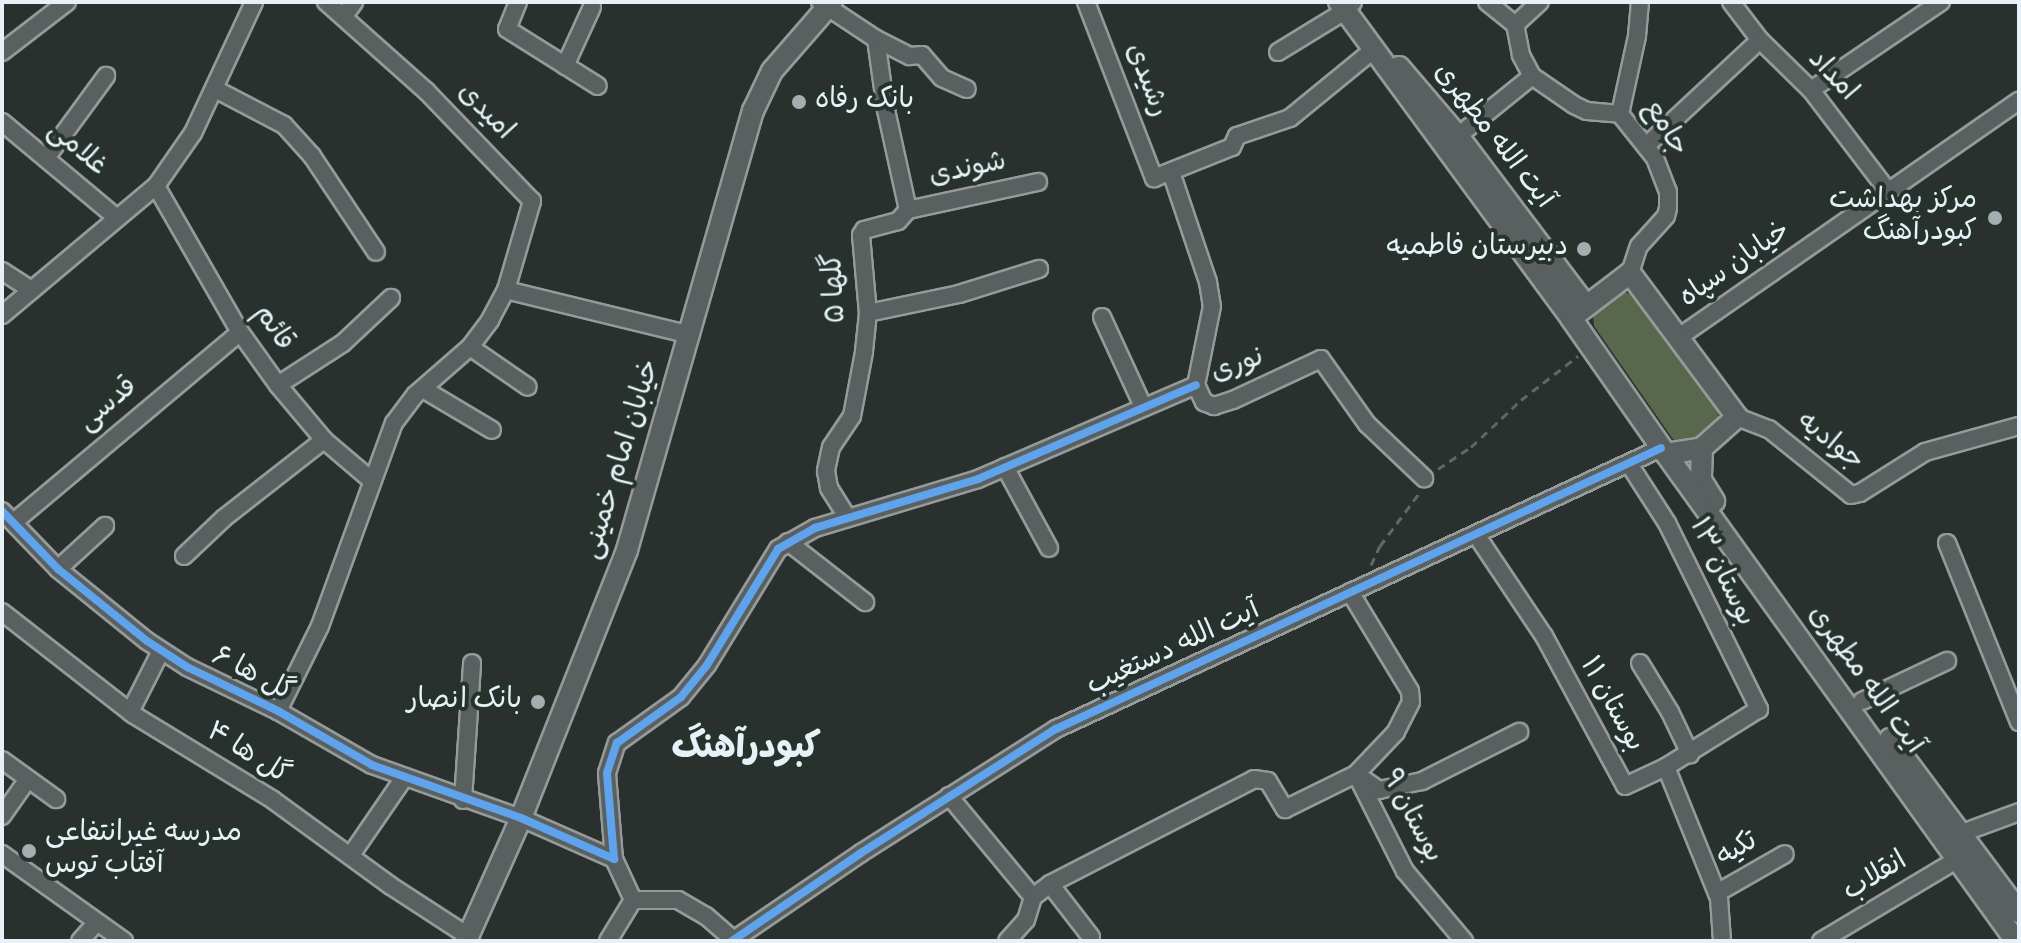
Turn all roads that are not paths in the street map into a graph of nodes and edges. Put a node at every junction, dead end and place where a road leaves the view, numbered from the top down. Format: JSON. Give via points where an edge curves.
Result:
{"nodes":[{"id":1,"x":67,"y":2,"type":"edge"},
{"id":2,"x":254,"y":2,"type":"edge"},
{"id":3,"x":326,"y":2,"type":"edge"},
{"id":4,"x":518,"y":2,"type":"edge"},
{"id":5,"x":1086,"y":2,"type":"edge"},
{"id":6,"x":1487,"y":2,"type":"edge"},
{"id":7,"x":1540,"y":2,"type":"edge"},
{"id":8,"x":1640,"y":2,"type":"edge"},
{"id":9,"x":1731,"y":2,"type":"edge"},
{"id":10,"x":1941,"y":2,"type":"edge"},
{"id":11,"x":826,"y":4,"type":"edge"},
{"id":12,"x":1346,"y":5,"type":"edge"},
{"id":13,"x":592,"y":7,"type":"dead end"},
{"id":14,"x":349,"y":9,"type":"edge"},
{"id":15,"x":1515,"y":25,"type":"junction"},
{"id":16,"x":876,"y":39,"type":"junction"},
{"id":17,"x":1760,"y":40,"type":"junction"},
{"id":18,"x":1373,"y":50,"type":"junction"},
{"id":19,"x":2,"y":52,"type":"edge"},
{"id":20,"x":1278,"y":52,"type":"dead end"},
{"id":21,"x":565,"y":66,"type":"junction"},
{"id":22,"x":106,"y":76,"type":"dead end"},
{"id":23,"x":1532,"y":76,"type":"junction"},
{"id":24,"x":598,"y":86,"type":"dead end"},
{"id":25,"x":215,"y":89,"type":"junction"},
{"id":26,"x":967,"y":89,"type":"dead end"},
{"id":27,"x":1811,"y":90,"type":"junction"},
{"id":28,"x":2019,"y":101,"type":"edge"},
{"id":29,"x":1620,"y":114,"type":"junction"},
{"id":30,"x":2,"y":122,"type":"edge"},
{"id":31,"x":1458,"y":136,"type":"junction"},
{"id":32,"x":1647,"y":145,"type":"junction"},
{"id":33,"x":46,"y":158,"type":"junction"},
{"id":34,"x":1171,"y":172,"type":"junction"},
{"id":35,"x":1038,"y":182,"type":"dead end"},
{"id":36,"x":156,"y":186,"type":"junction"},
{"id":37,"x":1888,"y":191,"type":"junction"},
{"id":38,"x":908,"y":210,"type":"junction"},
{"id":39,"x":117,"y":218,"type":"junction"},
{"id":40,"x":376,"y":252,"type":"dead end"},
{"id":41,"x":1039,"y":269,"type":"dead end"},
{"id":42,"x":2,"y":271,"type":"edge"},
{"id":43,"x":1630,"y":273,"type":"junction"},
{"id":44,"x":31,"y":290,"type":"junction"},
{"id":45,"x":506,"y":290,"type":"junction"},
{"id":46,"x":391,"y":298,"type":"dead end"},
{"id":47,"x":1579,"y":312,"type":"junction"},
{"id":48,"x":868,"y":313,"type":"junction"},
{"id":49,"x":2,"y":315,"type":"edge"},
{"id":50,"x":1102,"y":317,"type":"dead end"},
{"id":51,"x":240,"y":332,"type":"junction"},
{"id":52,"x":691,"y":335,"type":"junction"},
{"id":53,"x":1679,"y":337,"type":"junction"},
{"id":54,"x":470,"y":347,"type":"junction"},
{"id":55,"x":278,"y":385,"type":"junction"},
{"id":56,"x":1196,"y":385,"type":"junction"},
{"id":57,"x":528,"y":387,"type":"dead end"},
{"id":58,"x":423,"y":389,"type":"junction"},
{"id":59,"x":1143,"y":406,"type":"junction"},
{"id":60,"x":1737,"y":417,"type":"junction"},
{"id":61,"x":2019,"y":426,"type":"edge"},
{"id":62,"x":492,"y":430,"type":"dead end"},
{"id":63,"x":324,"y":440,"type":"junction"},
{"id":64,"x":1702,"y":448,"type":"junction"},
{"id":65,"x":1664,"y":451,"type":"junction"},
{"id":66,"x":1629,"y":464,"type":"junction"},
{"id":67,"x":1005,"y":467,"type":"junction"},
{"id":68,"x":1424,"y":478,"type":"road end"},
{"id":69,"x":371,"y":480,"type":"junction"},
{"id":70,"x":8,"y":516,"type":"edge"},
{"id":71,"x":843,"y":519,"type":"junction"},
{"id":72,"x":105,"y":526,"type":"dead end"},
{"id":73,"x":1477,"y":536,"type":"junction"},
{"id":74,"x":788,"y":542,"type":"junction"},
{"id":75,"x":1947,"y":543,"type":"dead end"},
{"id":76,"x":1049,"y":548,"type":"dead end"},
{"id":77,"x":184,"y":556,"type":"dead end"},
{"id":78,"x":58,"y":569,"type":"junction"},
{"id":79,"x":1355,"y":590,"type":"junction"},
{"id":80,"x":865,"y":602,"type":"dead end"},
{"id":81,"x":2,"y":612,"type":"edge"},
{"id":82,"x":161,"y":651,"type":"junction"},
{"id":83,"x":1947,"y":661,"type":"dead end"},
{"id":84,"x":472,"y":663,"type":"dead end"},
{"id":85,"x":1640,"y":663,"type":"dead end"},
{"id":86,"x":1862,"y":701,"type":"junction"},
{"id":87,"x":278,"y":711,"type":"junction"},
{"id":88,"x":130,"y":712,"type":"junction"},
{"id":89,"x":2019,"y":722,"type":"edge"},
{"id":90,"x":1519,"y":732,"type":"dead end"},
{"id":91,"x":1690,"y":754,"type":"junction"},
{"id":92,"x":2,"y":760,"type":"edge"},
{"id":93,"x":1666,"y":767,"type":"junction"},
{"id":94,"x":1356,"y":774,"type":"junction"},
{"id":95,"x":404,"y":778,"type":"junction"},
{"id":96,"x":28,"y":779,"type":"junction"},
{"id":97,"x":949,"y":796,"type":"junction"},
{"id":98,"x":56,"y":799,"type":"dead end"},
{"id":99,"x":463,"y":800,"type":"junction"},
{"id":100,"x":2019,"y":812,"type":"edge"},
{"id":101,"x":2,"y":816,"type":"edge"},
{"id":102,"x":521,"y":818,"type":"junction"},
{"id":103,"x":1962,"y":833,"type":"junction"},
{"id":104,"x":2,"y":854,"type":"edge"},
{"id":105,"x":1785,"y":854,"type":"dead end"},
{"id":106,"x":351,"y":855,"type":"junction"},
{"id":107,"x":614,"y":859,"type":"junction"},
{"id":108,"x":1958,"y":859,"type":"junction"},
{"id":109,"x":1050,"y":884,"type":"junction"},
{"id":110,"x":1717,"y":893,"type":"junction"},
{"id":111,"x":1033,"y":897,"type":"junction"},
{"id":112,"x":633,"y":900,"type":"junction"},
{"id":113,"x":2019,"y":912,"type":"edge"},
{"id":114,"x":97,"y":922,"type":"junction"},
{"id":115,"x":1091,"y":937,"type":"dead end"},
{"id":116,"x":467,"y":938,"type":"edge"},
{"id":117,"x":733,"y":940,"type":"edge"},
{"id":118,"x":80,"y":941,"type":"edge"},
{"id":119,"x":124,"y":941,"type":"edge"},
{"id":120,"x":608,"y":941,"type":"edge"},
{"id":121,"x":1007,"y":941,"type":"edge"},
{"id":122,"x":1464,"y":941,"type":"edge"},
{"id":123,"x":1722,"y":941,"type":"edge"},
{"id":124,"x":1821,"y":941,"type":"edge"},
{"id":125,"x":2016,"y":941,"type":"edge"}],
"edges":[{"from":1,"to":19,"type":"street"},
{"from":2,"to":25,"type":"street"},
{"from":3,"to":14,"type":"street","name":"امیدی"},
{"from":4,"to":21,"type":"street","via":[[507,29]]},
{"from":5,"to":34,"type":"street","name":"رشیدی","via":[[1154,178]]},
{"from":6,"to":15,"type":"street"},
{"from":7,"to":15,"type":"street"},
{"from":8,"to":29,"type":"street","name":"جامع"},
{"from":9,"to":17,"type":"street","name":"امداد"},
{"from":10,"to":27,"type":"street"},
{"from":11,"to":16,"type":"street"},
{"from":11,"to":52,"type":"main road","name":"خیابان امام خمینی","via":[[772,71],[753,111]]},
{"from":12,"to":18,"type":"main road","name":"آیت الله مطهری"},
{"from":12,"to":20,"type":"street"},
{"from":13,"to":21,"type":"street"},
{"from":14,"to":45,"type":"street","name":"امیدی","via":[[532,201]]},
{"from":15,"to":23,"type":"street"},
{"from":16,"to":26,"type":"street","via":[[910,56],[922,55],[942,78]]},
{"from":16,"to":38,"type":"street"},
{"from":17,"to":27,"type":"street","name":"امداد"},
{"from":17,"to":32,"type":"street"},
{"from":18,"to":31,"type":"main road","name":"آیت الله مطهری","via":[[1406,73]]},
{"from":18,"to":34,"type":"street","via":[[1290,118],[1237,136],[1232,147]]},
{"from":18,"to":47,"type":"main road","name":"آیت الله مطهری"},
{"from":21,"to":24,"type":"street"},
{"from":22,"to":33,"type":"street"},
{"from":23,"to":29,"type":"street","via":[[1587,111]]},
{"from":23,"to":31,"type":"street"},
{"from":25,"to":36,"type":"street","via":[[184,149]]},
{"from":25,"to":40,"type":"street","via":[[284,125],[312,156]]},
{"from":27,"to":37,"type":"street","name":"امداد"},
{"from":28,"to":37,"type":"street","name":"خیابان سپاه"},
{"from":29,"to":32,"type":"street","name":"جامع"},
{"from":30,"to":33,"type":"street","name":"غلامی"},
{"from":31,"to":47,"type":"main road","name":"آیت الله مطهری"},
{"from":32,"to":43,"type":"street","name":"جامع","via":[[1663,175],[1668,208],[1639,246]]},
{"from":33,"to":39,"type":"street","name":"غلامی"},
{"from":34,"to":56,"type":"street","name":"نوری","via":[[1212,306]]},
{"from":35,"to":38,"type":"street","name":"شوندی"},
{"from":36,"to":39,"type":"street"},
{"from":36,"to":51,"type":"street","name":"قائم"},
{"from":37,"to":53,"type":"street","name":"خیابان سپاه"},
{"from":38,"to":48,"type":"street","name":"گلها ۵","via":[[898,221],[861,235]]},
{"from":39,"to":44,"type":"street"},
{"from":41,"to":48,"type":"street","via":[[959,294]]},
{"from":42,"to":44,"type":"street"},
{"from":43,"to":47,"type":"main road"},
{"from":43,"to":53,"type":"main road"},
{"from":44,"to":49,"type":"street"},
{"from":45,"to":52,"type":"street"},
{"from":45,"to":54,"type":"street"},
{"from":46,"to":55,"type":"street","via":[[343,343]]},
{"from":47,"to":65,"type":"main road","name":"آیت الله مطهری","via":[[1591,347]]},
{"from":48,"to":71,"type":"street","name":"گلها ۵","via":[[852,416],[827,458],[829,488]]},
{"from":50,"to":59,"type":"street"},
{"from":51,"to":55,"type":"street","name":"قائم"},
{"from":51,"to":70,"type":"street","name":"قدسی"},
{"from":52,"to":102,"type":"main road","name":"خیابان امام خمینی","via":[[627,550]]},
{"from":53,"to":60,"type":"main road"},
{"from":54,"to":57,"type":"street"},
{"from":54,"to":58,"type":"street"},
{"from":55,"to":63,"type":"street","name":"قائم"},
{"from":56,"to":59,"type":"street"},
{"from":56,"to":68,"type":"street","name":"نوری","via":[[1204,402],[1214,406],[1321,359],[1367,424]]},
{"from":58,"to":62,"type":"street"},
{"from":58,"to":69,"type":"street","via":[[394,423]]},
{"from":59,"to":67,"type":"street"},
{"from":60,"to":61,"type":"street","name":"جوادیه","via":[[1769,429],[1851,495],[1925,452]]},
{"from":60,"to":64,"type":"main road"},
{"from":63,"to":69,"type":"street","name":"قائم"},
{"from":63,"to":77,"type":"street"},
{"from":64,"to":65,"type":"main road"},
{"from":64,"to":86,"type":"main road","name":"آیت الله مطهری","via":[[1699,471],[1707,491]]},
{"from":65,"to":66,"type":"street","name":"آیت الله دستغیب"},
{"from":65,"to":108,"type":"main road","name":"آیت الله مطهری"},
{"from":66,"to":73,"type":"street","name":"آیت الله دستغیب"},
{"from":66,"to":91,"type":"street","name":"بوستان ۱۳","via":[[1667,523],[1759,709]]},
{"from":67,"to":71,"type":"street"},
{"from":67,"to":76,"type":"street"},
{"from":69,"to":87,"type":"street","via":[[320,626]]},
{"from":70,"to":78,"type":"street","name":"گل ها ۶"},
{"from":71,"to":74,"type":"street"},
{"from":72,"to":78,"type":"street"},
{"from":73,"to":79,"type":"street","name":"آیت الله دستغیب"},
{"from":73,"to":93,"type":"street","name":"بوستان ۱۱","via":[[1544,636],[1625,786]]},
{"from":74,"to":80,"type":"street"},
{"from":74,"to":107,"type":"street","via":[[778,549],[707,665],[681,697],[617,743],[607,773]]},
{"from":75,"to":89,"type":"street"},
{"from":78,"to":82,"type":"street","name":"گل ها ۶"},
{"from":79,"to":94,"type":"street","name":"بوستان ۹","via":[[1410,691],[1411,702],[1396,732]]},
{"from":79,"to":97,"type":"street","name":"آیت الله دستغیب","via":[[1056,729]]},
{"from":81,"to":88,"type":"street","name":"گل ها ۴"},
{"from":82,"to":87,"type":"street","name":"گل ها ۶"},
{"from":82,"to":88,"type":"street"},
{"from":83,"to":86,"type":"street"},
{"from":84,"to":99,"type":"street"},
{"from":85,"to":91,"type":"street"},
{"from":86,"to":103,"type":"main road","name":"آیت الله مطهری"},
{"from":87,"to":95,"type":"street","name":"گل ها ۶","via":[[331,744]]},
{"from":88,"to":106,"type":"street","name":"گل ها ۴"},
{"from":90,"to":94,"type":"street","via":[[1403,787],[1379,790]]},
{"from":91,"to":93,"type":"street"},
{"from":92,"to":96,"type":"street"},
{"from":93,"to":110,"type":"street","name":"بوستان ۱۱"},
{"from":94,"to":109,"type":"street","via":[[1285,809],[1268,781],[1254,779]]},
{"from":94,"to":122,"type":"street","name":"بوستان ۹","via":[[1405,871]]},
{"from":95,"to":99,"type":"street","name":"گل ها ۶"},
{"from":95,"to":106,"type":"street"},
{"from":96,"to":98,"type":"street"},
{"from":96,"to":101,"type":"street"},
{"from":97,"to":111,"type":"street"},
{"from":97,"to":117,"type":"street","name":"آیت الله دستغیب"},
{"from":99,"to":102,"type":"street","name":"گل ها ۶"},
{"from":100,"to":103,"type":"street"},
{"from":102,"to":107,"type":"street","name":"گل ها ۶"},
{"from":102,"to":116,"type":"main road","name":"خیابان امام خمینی"},
{"from":103,"to":113,"type":"main road","name":"آیت الله مطهری"},
{"from":104,"to":114,"type":"street"},
{"from":105,"to":110,"type":"street","name":"تکیه"},
{"from":106,"to":116,"type":"street","name":"گل ها ۴"},
{"from":107,"to":112,"type":"street"},
{"from":108,"to":124,"type":"street","name":"انقلاب"},
{"from":108,"to":125,"type":"main road","name":"آیت الله مطهری"},
{"from":109,"to":111,"type":"street"},
{"from":109,"to":115,"type":"street"},
{"from":110,"to":123,"type":"street","name":"بوستان ۱۱"},
{"from":111,"to":121,"type":"street","via":[[1026,920]]},
{"from":112,"to":117,"type":"street","via":[[678,900]]},
{"from":112,"to":120,"type":"street"},
{"from":114,"to":118,"type":"street"},
{"from":114,"to":119,"type":"street"}]}
